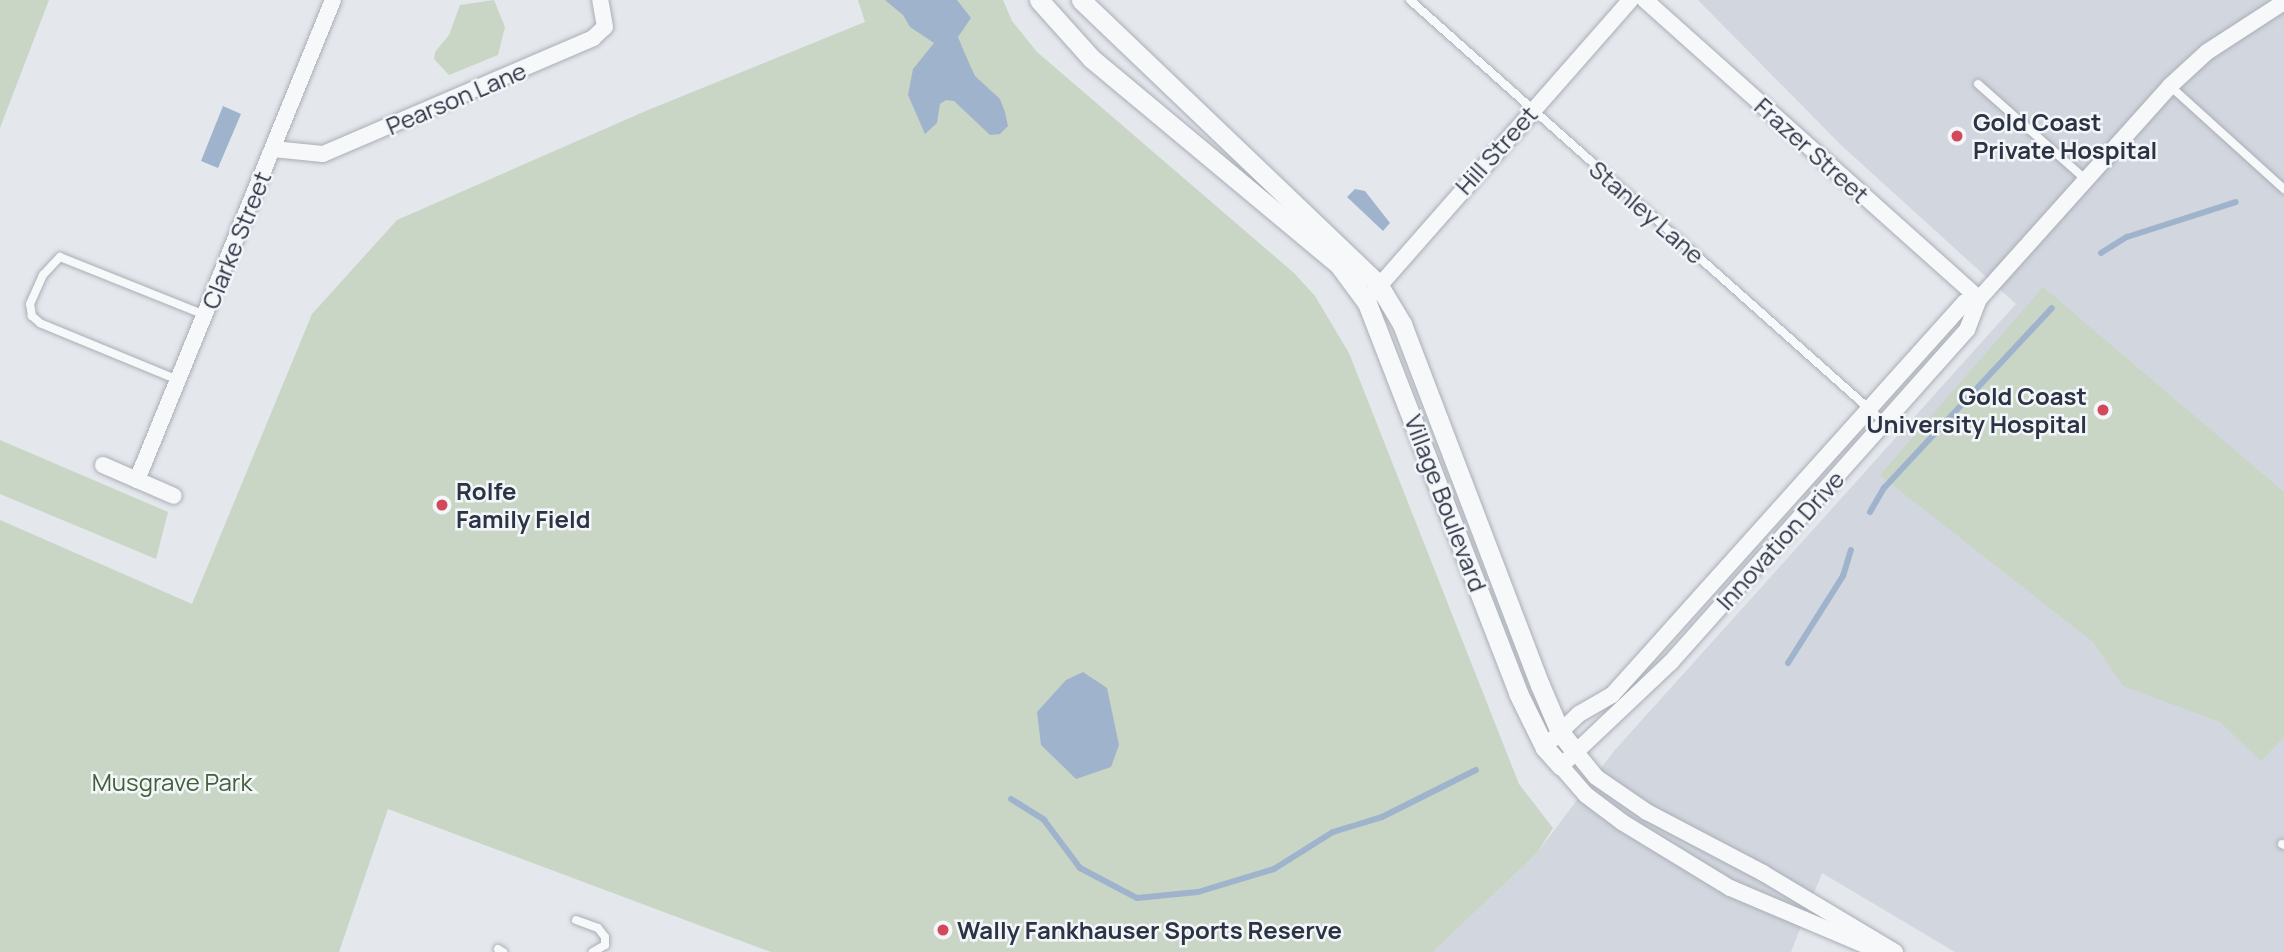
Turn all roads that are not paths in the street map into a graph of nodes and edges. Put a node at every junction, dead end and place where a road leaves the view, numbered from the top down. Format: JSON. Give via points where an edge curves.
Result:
{"nodes":[{"id":1,"x":333,"y":0,"type":"edge"},
{"id":2,"x":600,"y":0,"type":"edge"},
{"id":3,"x":1039,"y":0,"type":"edge"},
{"id":4,"x":1081,"y":0,"type":"edge"},
{"id":5,"x":1410,"y":0,"type":"edge"},
{"id":6,"x":1630,"y":0,"type":"edge"},
{"id":7,"x":1645,"y":0,"type":"edge"},
{"id":8,"x":2284,"y":2,"type":"edge"},
{"id":9,"x":1978,"y":83,"type":"dead end"},
{"id":10,"x":2170,"y":86,"type":"junction"},
{"id":11,"x":1532,"y":110,"type":"junction"},
{"id":12,"x":273,"y":149,"type":"junction"},
{"id":13,"x":2085,"y":179,"type":"junction"},
{"id":14,"x":2284,"y":189,"type":"edge"},
{"id":15,"x":1378,"y":284,"type":"junction"},
{"id":16,"x":1979,"y":299,"type":"junction"},
{"id":17,"x":1367,"y":303,"type":"junction"},
{"id":18,"x":205,"y":315,"type":"junction"},
{"id":19,"x":178,"y":380,"type":"junction"},
{"id":20,"x":1871,"y":410,"type":"junction"},
{"id":21,"x":1885,"y":423,"type":"junction"},
{"id":22,"x":103,"y":465,"type":"dead end"},
{"id":23,"x":137,"y":480,"type":"junction"},
{"id":24,"x":174,"y":496,"type":"dead end"},
{"id":25,"x":1560,"y":732,"type":"junction"},
{"id":26,"x":1545,"y":748,"type":"junction"},
{"id":27,"x":1575,"y":751,"type":"junction"},
{"id":28,"x":1561,"y":766,"type":"junction"},
{"id":29,"x":576,"y":920,"type":"dead end"},
{"id":30,"x":593,"y":952,"type":"edge"},
{"id":31,"x":1881,"y":952,"type":"edge"},
{"id":32,"x":1895,"y":952,"type":"edge"}],
"edges":[{"from":1,"to":12,"type":"street","name":"Clarke Street"},
{"from":2,"to":12,"type":"street","name":"Pearson Lane","via":[[605,27],[593,38],[323,154]]},
{"from":3,"to":17,"type":"street","name":"Village Boulevard","via":[[1092,59],[1339,265]]},
{"from":4,"to":15,"type":"street","name":"Village Boulevard"},
{"from":5,"to":11,"type":"lane","name":"Stanley Lane"},
{"from":6,"to":11,"type":"street","name":"Hill Street"},
{"from":7,"to":16,"type":"street","name":"Frazer Street"},
{"from":8,"to":10,"type":"street","name":"Innovation Drive","via":[[2207,52]]},
{"from":9,"to":13,"type":"lane"},
{"from":10,"to":13,"type":"street","name":"Innovation Drive"},
{"from":10,"to":14,"type":"lane"},
{"from":11,"to":15,"type":"street","name":"Hill Street"},
{"from":11,"to":20,"type":"lane","name":"Stanley Lane"},
{"from":12,"to":18,"type":"street","name":"Clarke Street"},
{"from":13,"to":16,"type":"street","name":"Innovation Drive"},
{"from":15,"to":17,"type":"street","name":"Hill Street"},
{"from":15,"to":25,"type":"street","name":"Village Boulevard","via":[[1402,324]]},
{"from":16,"to":20,"type":"street","name":"Innovation Drive","via":[[1965,302]]},
{"from":16,"to":21,"type":"street","name":"Innovation Drive","via":[[1967,330]]},
{"from":17,"to":26,"type":"street","name":"Village Boulevard","via":[[1518,693]]},
{"from":18,"to":19,"type":"street","name":"Clarke Street"},
{"from":18,"to":19,"type":"lane","via":[[60,257],[52,261],[30,304],[32,316],[40,323]]},
{"from":19,"to":23,"type":"street","name":"Clarke Street"},
{"from":20,"to":21,"type":"lane","name":"Stanley Lane"},
{"from":20,"to":25,"type":"street","name":"Innovation Drive","via":[[1612,695],[1579,714]]},
{"from":21,"to":27,"type":"street","name":"Innovation Drive","via":[[1671,663]]},
{"from":22,"to":23,"type":"street"},
{"from":23,"to":24,"type":"street"},
{"from":25,"to":26,"type":"street","name":"Innovation Drive"},
{"from":25,"to":27,"type":"street","name":"Village Boulevard"},
{"from":26,"to":28,"type":"street","name":"Village Boulevard"},
{"from":27,"to":28,"type":"street","name":"Innovation Drive"},
{"from":27,"to":32,"type":"street","name":"Village Boulevard","via":[[1596,777],[1647,812],[1763,873]]},
{"from":28,"to":31,"type":"street","name":"Village Boulevard","via":[[1586,795],[1622,822],[1730,888]]},
{"from":29,"to":30,"type":"lane","via":[[598,928],[605,937],[605,945]]}]}
